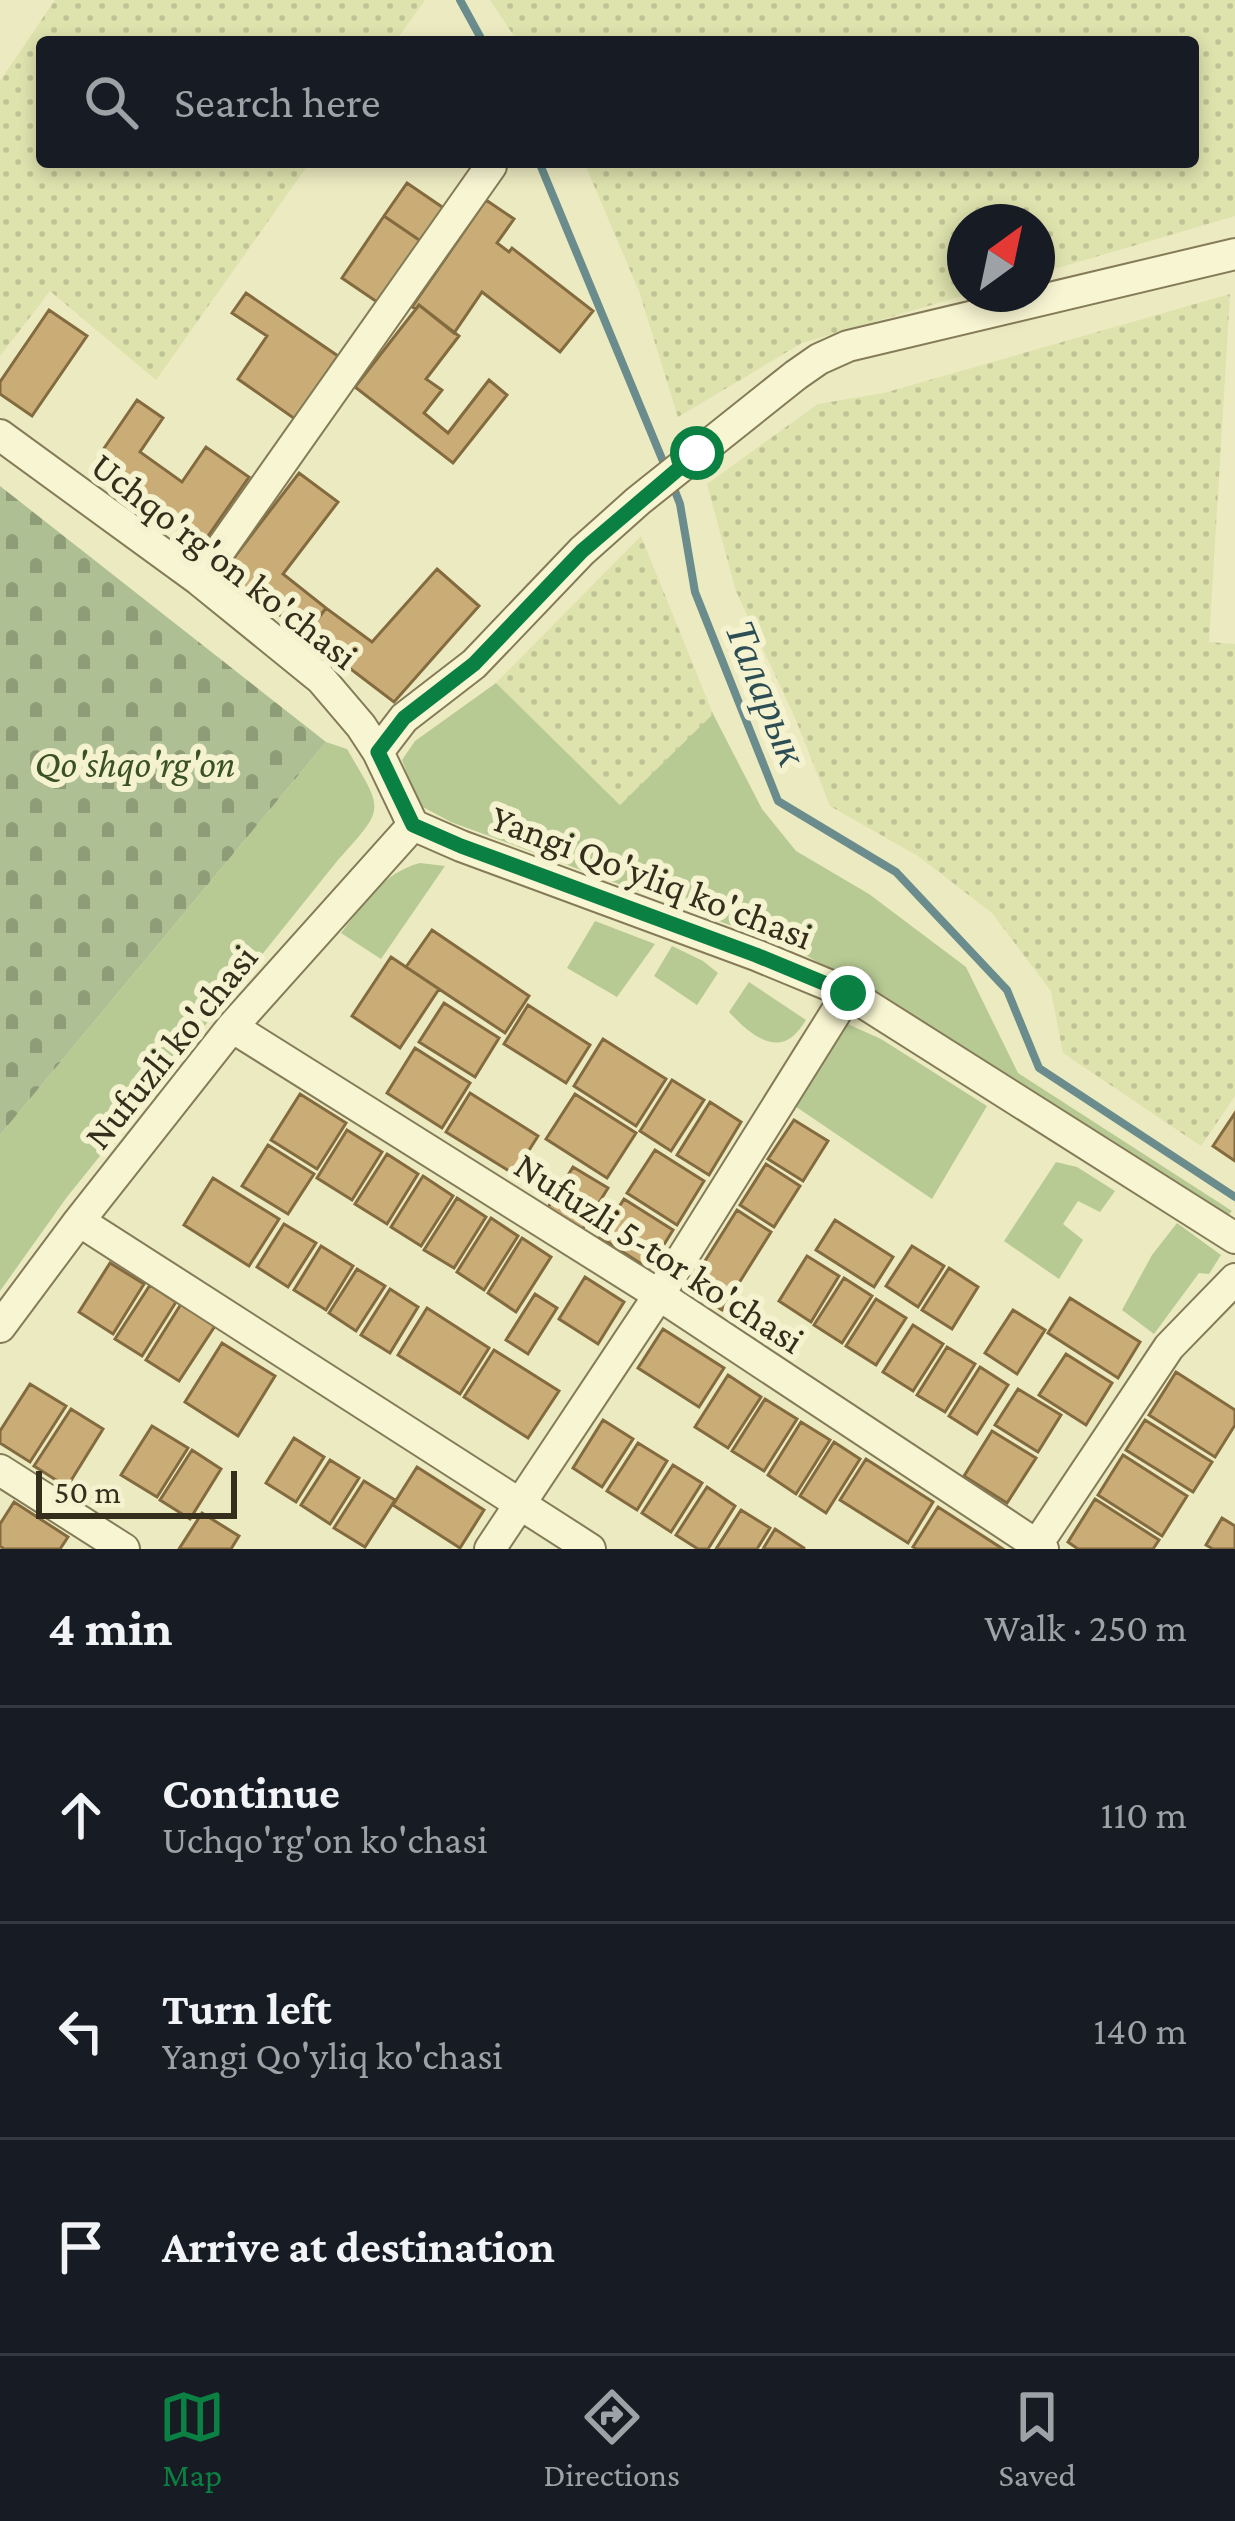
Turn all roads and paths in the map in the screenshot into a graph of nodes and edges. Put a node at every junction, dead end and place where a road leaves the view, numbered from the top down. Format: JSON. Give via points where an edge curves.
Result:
{"nodes":[{"id":1,"x":490,"y":168,"type":"edge"},
{"id":2,"x":1235,"y":254,"type":"edge"},
{"id":3,"x":0,"y":435,"type":"edge"},
{"id":4,"x":200,"y":580,"type":"junction"},
{"id":5,"x":378,"y":752,"type":"junction"},
{"id":6,"x":413,"y":825,"type":"junction"},
{"id":7,"x":848,"y":993,"type":"junction"},
{"id":8,"x":232,"y":1027,"type":"junction"},
{"id":9,"x":79,"y":1221,"type":"junction"},
{"id":10,"x":1235,"y":1238,"type":"edge"},
{"id":11,"x":1235,"y":1279,"type":"edge"},
{"id":12,"x":659,"y":1295,"type":"junction"},
{"id":13,"x":0,"y":1327,"type":"edge"},
{"id":14,"x":0,"y":1470,"type":"edge"},
{"id":15,"x":520,"y":1504,"type":"junction"},
{"id":16,"x":1038,"y":1548,"type":"edge"},
{"id":17,"x":124,"y":1549,"type":"edge"},
{"id":18,"x":490,"y":1549,"type":"edge"},
{"id":19,"x":590,"y":1549,"type":"edge"}],
"edges":[{"from":1,"to":4,"type":"street"},
{"from":2,"to":5,"type":"street","via":[[833,352],[638,501],[474,664],[404,718]]},
{"from":3,"to":4,"type":"street","name":"Uchqo'rg'on ko'chasi"},
{"from":4,"to":5,"type":"street","name":"Uchqo'rg'on ko'chasi","via":[[321,679]]},
{"from":5,"to":6,"type":"street"},
{"from":6,"to":7,"type":"street","name":"Yangi Qo'yliq ko'chasi"},
{"from":6,"to":8,"type":"street","name":"Nufuzli ko'chasi"},
{"from":7,"to":10,"type":"street","name":"Yangi Qo'yliq ko'chasi"},
{"from":7,"to":12,"type":"street"},
{"from":8,"to":9,"type":"street","name":"Nufuzli ko'chasi"},
{"from":8,"to":12,"type":"street","name":"Nufuzli 5-tor ko'chasi"},
{"from":9,"to":13,"type":"street","name":"Nufuzli ko'chasi"},
{"from":9,"to":15,"type":"street"},
{"from":11,"to":16,"type":"street","via":[[1169,1347]]},
{"from":12,"to":15,"type":"street"},
{"from":12,"to":16,"type":"street","name":"Nufuzli 5-tor ko'chasi"},
{"from":14,"to":17,"type":"street"},
{"from":15,"to":18,"type":"street"},
{"from":15,"to":19,"type":"street"}]}
